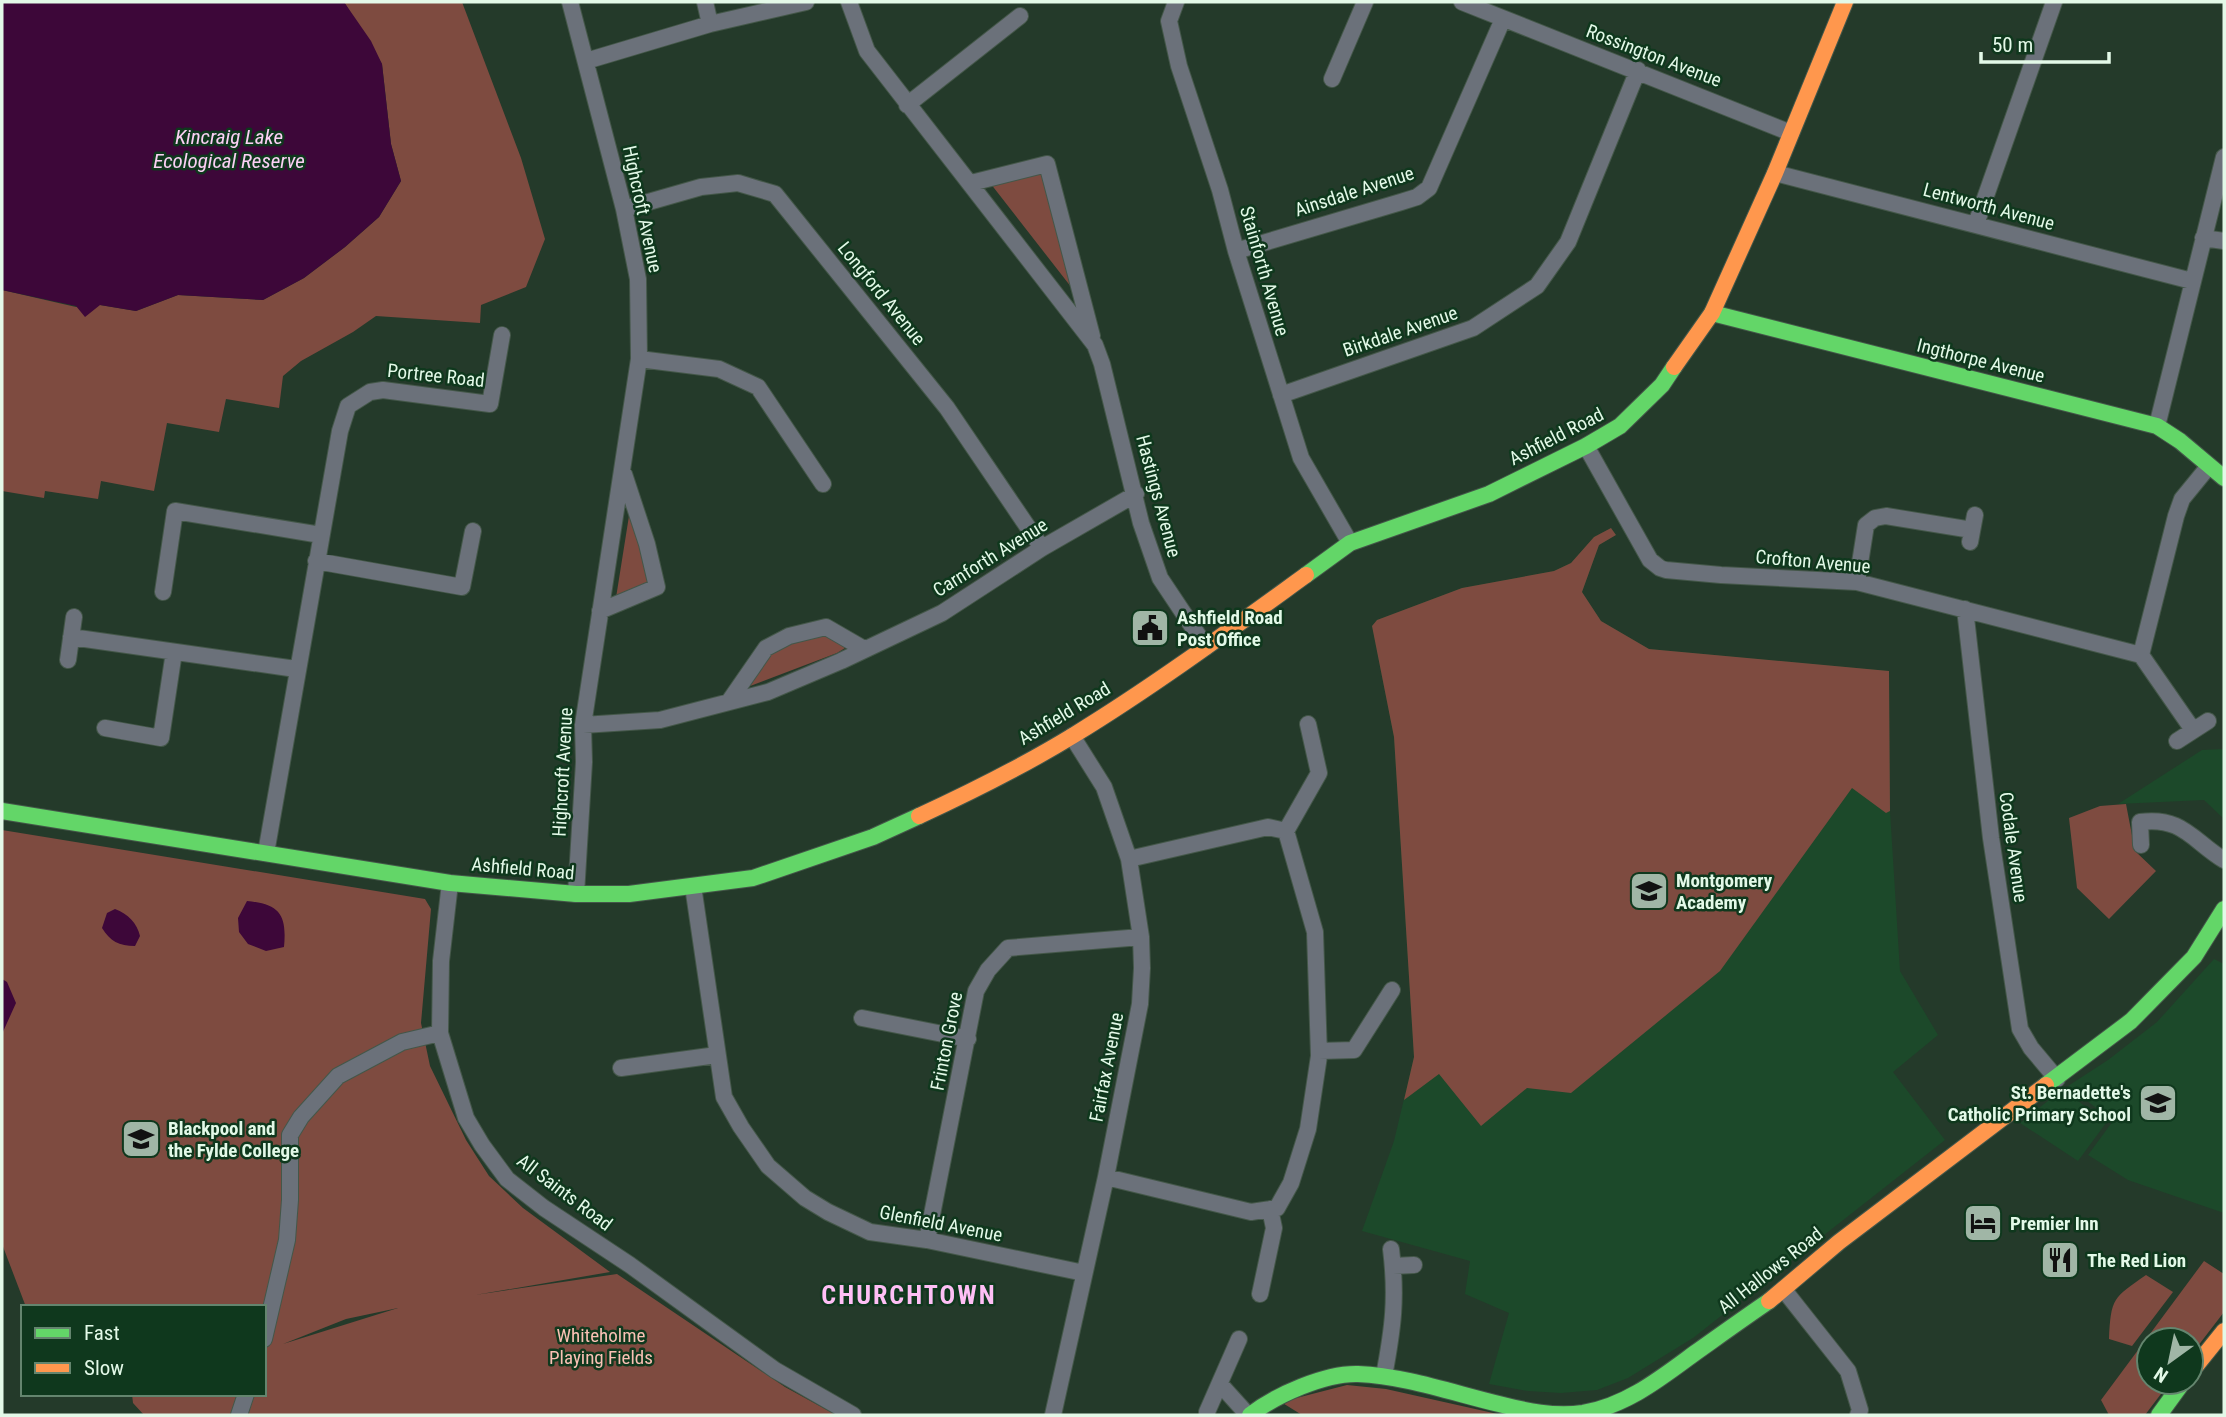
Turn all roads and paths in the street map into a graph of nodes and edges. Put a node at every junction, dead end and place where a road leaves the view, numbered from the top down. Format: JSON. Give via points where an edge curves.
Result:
{"nodes":[{"id":1,"x":570,"y":2,"type":"edge"},
{"id":2,"x":705,"y":2,"type":"edge"},
{"id":3,"x":806,"y":2,"type":"edge"},
{"id":4,"x":849,"y":2,"type":"edge"},
{"id":5,"x":1176,"y":2,"type":"edge"},
{"id":6,"x":1365,"y":2,"type":"edge"},
{"id":7,"x":1462,"y":2,"type":"edge"},
{"id":8,"x":1845,"y":2,"type":"edge"},
{"id":9,"x":2054,"y":2,"type":"edge"},
{"id":10,"x":1020,"y":16,"type":"dead end"},
{"id":11,"x":1503,"y":19,"type":"junction"},
{"id":12,"x":710,"y":24,"type":"junction"},
{"id":13,"x":1322,"y":56,"type":"dead end"},
{"id":14,"x":586,"y":61,"type":"junction"},
{"id":15,"x":1638,"y":70,"type":"junction"},
{"id":16,"x":907,"y":105,"type":"junction"},
{"id":17,"x":1791,"y":132,"type":"junction"},
{"id":18,"x":2224,"y":157,"type":"edge"},
{"id":19,"x":1775,"y":173,"type":"junction"},
{"id":20,"x":971,"y":183,"type":"junction"},
{"id":21,"x":624,"y":209,"type":"junction"},
{"id":22,"x":1976,"y":224,"type":"junction"},
{"id":23,"x":2203,"y":238,"type":"junction"},
{"id":24,"x":2224,"y":241,"type":"edge"},
{"id":25,"x":1236,"y":251,"type":"junction"},
{"id":26,"x":2192,"y":281,"type":"junction"},
{"id":27,"x":1712,"y":313,"type":"junction"},
{"id":28,"x":502,"y":335,"type":"dead end"},
{"id":29,"x":1095,"y":345,"type":"junction"},
{"id":30,"x":639,"y":359,"type":"junction"},
{"id":31,"x":1281,"y":395,"type":"junction"},
{"id":32,"x":2157,"y":426,"type":"junction"},
{"id":33,"x":1586,"y":446,"type":"junction"},
{"id":34,"x":2209,"y":466,"type":"junction"},
{"id":35,"x":623,"y":470,"type":"junction"},
{"id":36,"x":2224,"y":478,"type":"edge"},
{"id":37,"x":823,"y":484,"type":"dead end"},
{"id":38,"x":1136,"y":494,"type":"junction"},
{"id":39,"x":1972,"y":529,"type":"dead end"},
{"id":40,"x":473,"y":531,"type":"dead end"},
{"id":41,"x":321,"y":535,"type":"junction"},
{"id":42,"x":1350,"y":543,"type":"junction"},
{"id":43,"x":1042,"y":548,"type":"junction"},
{"id":44,"x":316,"y":561,"type":"junction"},
{"id":45,"x":1857,"y":582,"type":"junction"},
{"id":46,"x":163,"y":592,"type":"dead end"},
{"id":47,"x":1965,"y":609,"type":"junction"},
{"id":48,"x":600,"y":611,"type":"junction"},
{"id":49,"x":74,"y":617,"type":"dead end"},
{"id":50,"x":71,"y":637,"type":"junction"},
{"id":51,"x":1206,"y":647,"type":"junction"},
{"id":52,"x":864,"y":649,"type":"junction"},
{"id":53,"x":174,"y":652,"type":"junction"},
{"id":54,"x":2141,"y":655,"type":"junction"},
{"id":55,"x":68,"y":660,"type":"dead end"},
{"id":56,"x":296,"y":669,"type":"junction"},
{"id":57,"x":730,"y":701,"type":"junction"},
{"id":58,"x":2208,"y":721,"type":"dead end"},
{"id":59,"x":1308,"y":724,"type":"dead end"},
{"id":60,"x":583,"y":725,"type":"junction"},
{"id":61,"x":105,"y":728,"type":"dead end"},
{"id":62,"x":2193,"y":730,"type":"junction"},
{"id":63,"x":1072,"y":736,"type":"junction"},
{"id":64,"x":2177,"y":741,"type":"dead end"},
{"id":65,"x":2,"y":811,"type":"edge"},
{"id":66,"x":1286,"y":831,"type":"junction"},
{"id":67,"x":2141,"y":845,"type":"dead end"},
{"id":68,"x":266,"y":853,"type":"junction"},
{"id":69,"x":1129,"y":859,"type":"junction"},
{"id":70,"x":2224,"y":860,"type":"edge"},
{"id":71,"x":450,"y":884,"type":"junction"},
{"id":72,"x":692,"y":886,"type":"junction"},
{"id":73,"x":576,"y":894,"type":"junction"},
{"id":74,"x":2224,"y":909,"type":"edge"},
{"id":75,"x":1141,"y":937,"type":"junction"},
{"id":76,"x":1392,"y":990,"type":"dead end"},
{"id":77,"x":862,"y":1017,"type":"dead end"},
{"id":78,"x":440,"y":1033,"type":"junction"},
{"id":79,"x":968,"y":1039,"type":"junction"},
{"id":80,"x":1319,"y":1051,"type":"junction"},
{"id":81,"x":717,"y":1055,"type":"junction"},
{"id":82,"x":621,"y":1068,"type":"dead end"},
{"id":83,"x":2057,"y":1079,"type":"junction"},
{"id":84,"x":1106,"y":1177,"type":"junction"},
{"id":85,"x":1270,"y":1209,"type":"junction"},
{"id":86,"x":927,"y":1240,"type":"junction"},
{"id":87,"x":1391,"y":1249,"type":"dead end"},
{"id":88,"x":1414,"y":1265,"type":"dead end"},
{"id":89,"x":1393,"y":1266,"type":"junction"},
{"id":90,"x":1084,"y":1273,"type":"junction"},
{"id":91,"x":1266,"y":1289,"type":"dead end"},
{"id":92,"x":1784,"y":1290,"type":"junction"},
{"id":93,"x":266,"y":1330,"type":"edge"},
{"id":94,"x":2224,"y":1331,"type":"edge"},
{"id":95,"x":1239,"y":1339,"type":"dead end"},
{"id":96,"x":2205,"y":1355,"type":"edge"},
{"id":97,"x":1384,"y":1376,"type":"junction"},
{"id":98,"x":1220,"y":1384,"type":"junction"},
{"id":99,"x":245,"y":1396,"type":"edge"},
{"id":100,"x":2172,"y":1396,"type":"edge"},
{"id":101,"x":1207,"y":1412,"type":"dead end"},
{"id":102,"x":239,"y":1415,"type":"edge"},
{"id":103,"x":853,"y":1415,"type":"edge"},
{"id":104,"x":1053,"y":1415,"type":"edge"},
{"id":105,"x":1249,"y":1415,"type":"edge"},
{"id":106,"x":1858,"y":1415,"type":"edge"},
{"id":107,"x":2158,"y":1415,"type":"edge"}],
"edges":[{"from":1,"to":14,"type":"street","name":"Highcroft Avenue"},
{"from":2,"to":12,"type":"street"},
{"from":3,"to":12,"type":"street"},
{"from":4,"to":16,"type":"street","name":"Hastings Avenue","via":[[867,51]]},
{"from":5,"to":25,"type":"street","name":"Stainforth Avenue","via":[[1170,21],[1179,66]]},
{"from":6,"to":13,"type":"street","via":[[1335,72]]},
{"from":7,"to":11,"type":"street","name":"Rossington Avenue"},
{"from":8,"to":17,"type":"street","name":"Ashfield Road"},
{"from":9,"to":22,"type":"street"},
{"from":10,"to":16,"type":"street"},
{"from":11,"to":15,"type":"street","name":"Rossington Avenue"},
{"from":11,"to":25,"type":"street","name":"Ainsdale Avenue","via":[[1429,188],[1417,197]]},
{"from":12,"to":14,"type":"street"},
{"from":14,"to":21,"type":"street","name":"Highcroft Avenue"},
{"from":15,"to":17,"type":"street","name":"Rossington Avenue"},
{"from":15,"to":31,"type":"street","name":"Birkdale Avenue","via":[[1568,242],[1537,286],[1473,328]]},
{"from":16,"to":20,"type":"street","name":"Hastings Avenue"},
{"from":17,"to":19,"type":"street","name":"Ashfield Road"},
{"from":18,"to":23,"type":"street"},
{"from":19,"to":22,"type":"street","name":"Lentworth Avenue"},
{"from":19,"to":27,"type":"street","name":"Ashfield Road"},
{"from":20,"to":29,"type":"street","name":"Hastings Avenue"},
{"from":20,"to":29,"type":"street","name":"Hastings Avenue","via":[[1047,164]]},
{"from":21,"to":30,"type":"street","name":"Highcroft Avenue","via":[[638,279]]},
{"from":21,"to":43,"type":"street","name":"Longford Avenue","via":[[726,184],[775,194],[947,408]]},
{"from":22,"to":26,"type":"street","name":"Lentworth Avenue"},
{"from":23,"to":24,"type":"street"},
{"from":23,"to":26,"type":"street"},
{"from":25,"to":31,"type":"street","name":"Stainforth Avenue"},
{"from":26,"to":32,"type":"street"},
{"from":27,"to":32,"type":"street","name":"Ingthorpe Avenue"},
{"from":27,"to":33,"type":"street","name":"Ashfield Road","via":[[1643,406]]},
{"from":28,"to":41,"type":"street","name":"Portree Road","via":[[491,404],[383,390],[370,392],[348,406]]},
{"from":29,"to":38,"type":"street","name":"Hastings Avenue"},
{"from":30,"to":35,"type":"street","name":"Highcroft Avenue"},
{"from":30,"to":37,"type":"street","via":[[719,369],[758,387]]},
{"from":31,"to":42,"type":"street","name":"Stainforth Avenue","via":[[1301,458]]},
{"from":32,"to":34,"type":"street","name":"Ingthorpe Avenue"},
{"from":33,"to":42,"type":"street","name":"Ashfield Road","via":[[1489,494]]},
{"from":33,"to":45,"type":"street","name":"Crofton Avenue","via":[[1650,560],[1660,568]]},
{"from":34,"to":36,"type":"street","name":"Ingthorpe Avenue"},
{"from":34,"to":54,"type":"street","via":[[2182,499]]},
{"from":35,"to":48,"type":"street","name":"Highcroft Avenue"},
{"from":35,"to":48,"type":"street","name":"Highcroft Avenue","via":[[657,587]]},
{"from":38,"to":43,"type":"street","name":"Carnforth Avenue"},
{"from":38,"to":51,"type":"street","name":"Hastings Avenue","via":[[1160,578]]},
{"from":39,"to":45,"type":"street","via":[[1875,518],[1865,529]]},
{"from":40,"to":44,"type":"street","via":[[462,587]]},
{"from":41,"to":44,"type":"street","name":"Portree Road"},
{"from":41,"to":46,"type":"street","via":[[175,511]]},
{"from":42,"to":51,"type":"street","name":"Ashfield Road"},
{"from":43,"to":52,"type":"street","name":"Carnforth Avenue","via":[[942,613]]},
{"from":44,"to":56,"type":"street","name":"Portree Road"},
{"from":45,"to":47,"type":"street","name":"Crofton Avenue"},
{"from":47,"to":54,"type":"street","name":"Crofton Avenue"},
{"from":47,"to":83,"type":"street","name":"Codale Avenue","via":[[1991,838],[2020,1029]]},
{"from":48,"to":60,"type":"street","name":"Highcroft Avenue"},
{"from":49,"to":50,"type":"street"},
{"from":50,"to":53,"type":"street"},
{"from":50,"to":55,"type":"street"},
{"from":51,"to":63,"type":"street","name":"Ashfield Road"},
{"from":52,"to":57,"type":"street","name":"Carnforth Avenue","via":[[768,691]]},
{"from":52,"to":57,"type":"street","via":[[826,627],[789,636],[766,648]]},
{"from":53,"to":56,"type":"street"},
{"from":53,"to":61,"type":"street","via":[[161,738]]},
{"from":54,"to":62,"type":"street"},
{"from":56,"to":68,"type":"street","name":"Portree Road"},
{"from":57,"to":60,"type":"street","name":"Carnforth Avenue","via":[[660,720]]},
{"from":58,"to":62,"type":"street"},
{"from":59,"to":66,"type":"street","via":[[1319,773]]},
{"from":60,"to":73,"type":"street","name":"Highcroft Avenue"},
{"from":62,"to":64,"type":"street"},
{"from":63,"to":69,"type":"street","name":"Fairfax Avenue","via":[[1104,787]]},
{"from":63,"to":72,"type":"street","name":"Ashfield Road","via":[[873,837],[753,878]]},
{"from":65,"to":68,"type":"street","name":"Ashfield Road"},
{"from":66,"to":69,"type":"street","via":[[1268,827]]},
{"from":66,"to":80,"type":"street","via":[[1315,932]]},
{"from":67,"to":70,"type":"street","via":[[2140,822],[2165,822],[2180,827]]},
{"from":68,"to":71,"type":"street","name":"Ashfield Road"},
{"from":69,"to":75,"type":"street","name":"Fairfax Avenue"},
{"from":71,"to":73,"type":"street","name":"Ashfield Road"},
{"from":71,"to":78,"type":"street","name":"All Saints Road","via":[[441,961]]},
{"from":72,"to":73,"type":"street","name":"Ashfield Road","via":[[629,894]]},
{"from":72,"to":81,"type":"street","name":"Glenfield Avenue"},
{"from":74,"to":83,"type":"street","name":"All Hallows Road","via":[[2194,957],[2134,1019]]},
{"from":75,"to":79,"type":"street","name":"Frinton Grove","via":[[1008,948],[976,991]]},
{"from":75,"to":84,"type":"street","name":"Fairfax Avenue","via":[[1140,1004]]},
{"from":76,"to":80,"type":"street","via":[[1354,1050]]},
{"from":77,"to":79,"type":"street"},
{"from":78,"to":93,"type":"street","via":[[402,1042],[338,1076],[290,1135],[287,1240]]},
{"from":78,"to":103,"type":"street","name":"All Saints Road","via":[[466,1118],[507,1179],[775,1370]]},
{"from":79,"to":86,"type":"street","name":"Frinton Grove"},
{"from":80,"to":85,"type":"street","via":[[1302,1150],[1291,1183],[1277,1208]]},
{"from":81,"to":82,"type":"street"},
{"from":81,"to":86,"type":"street","name":"Glenfield Avenue","via":[[724,1097],[768,1166],[805,1198],[870,1232]]},
{"from":83,"to":92,"type":"street","name":"All Hallows Road","via":[[1861,1226]]},
{"from":84,"to":85,"type":"street","via":[[1251,1212]]},
{"from":84,"to":90,"type":"street","name":"Fairfax Avenue"},
{"from":85,"to":91,"type":"street","via":[[1274,1228]]},
{"from":86,"to":90,"type":"street","name":"Glenfield Avenue"},
{"from":87,"to":89,"type":"street"},
{"from":88,"to":89,"type":"street"},
{"from":89,"to":97,"type":"street","via":[[1394,1321]]},
{"from":90,"to":104,"type":"street","name":"Fairfax Avenue"},
{"from":92,"to":97,"type":"street","name":"All Hallows Road","via":[[1649,1386],[1614,1404],[1582,1413],[1539,1414]]},
{"from":92,"to":106,"type":"street","via":[[1847,1371]]},
{"from":94,"to":96,"type":"street"},
{"from":95,"to":98,"type":"street"},
{"from":97,"to":105,"type":"street","name":"All Hallows Road","via":[[1339,1376],[1297,1388]]},
{"from":98,"to":101,"type":"street"},
{"from":98,"to":105,"type":"street","name":"All Hallows Road"},
{"from":99,"to":102,"type":"street"},
{"from":100,"to":107,"type":"street"}]}
